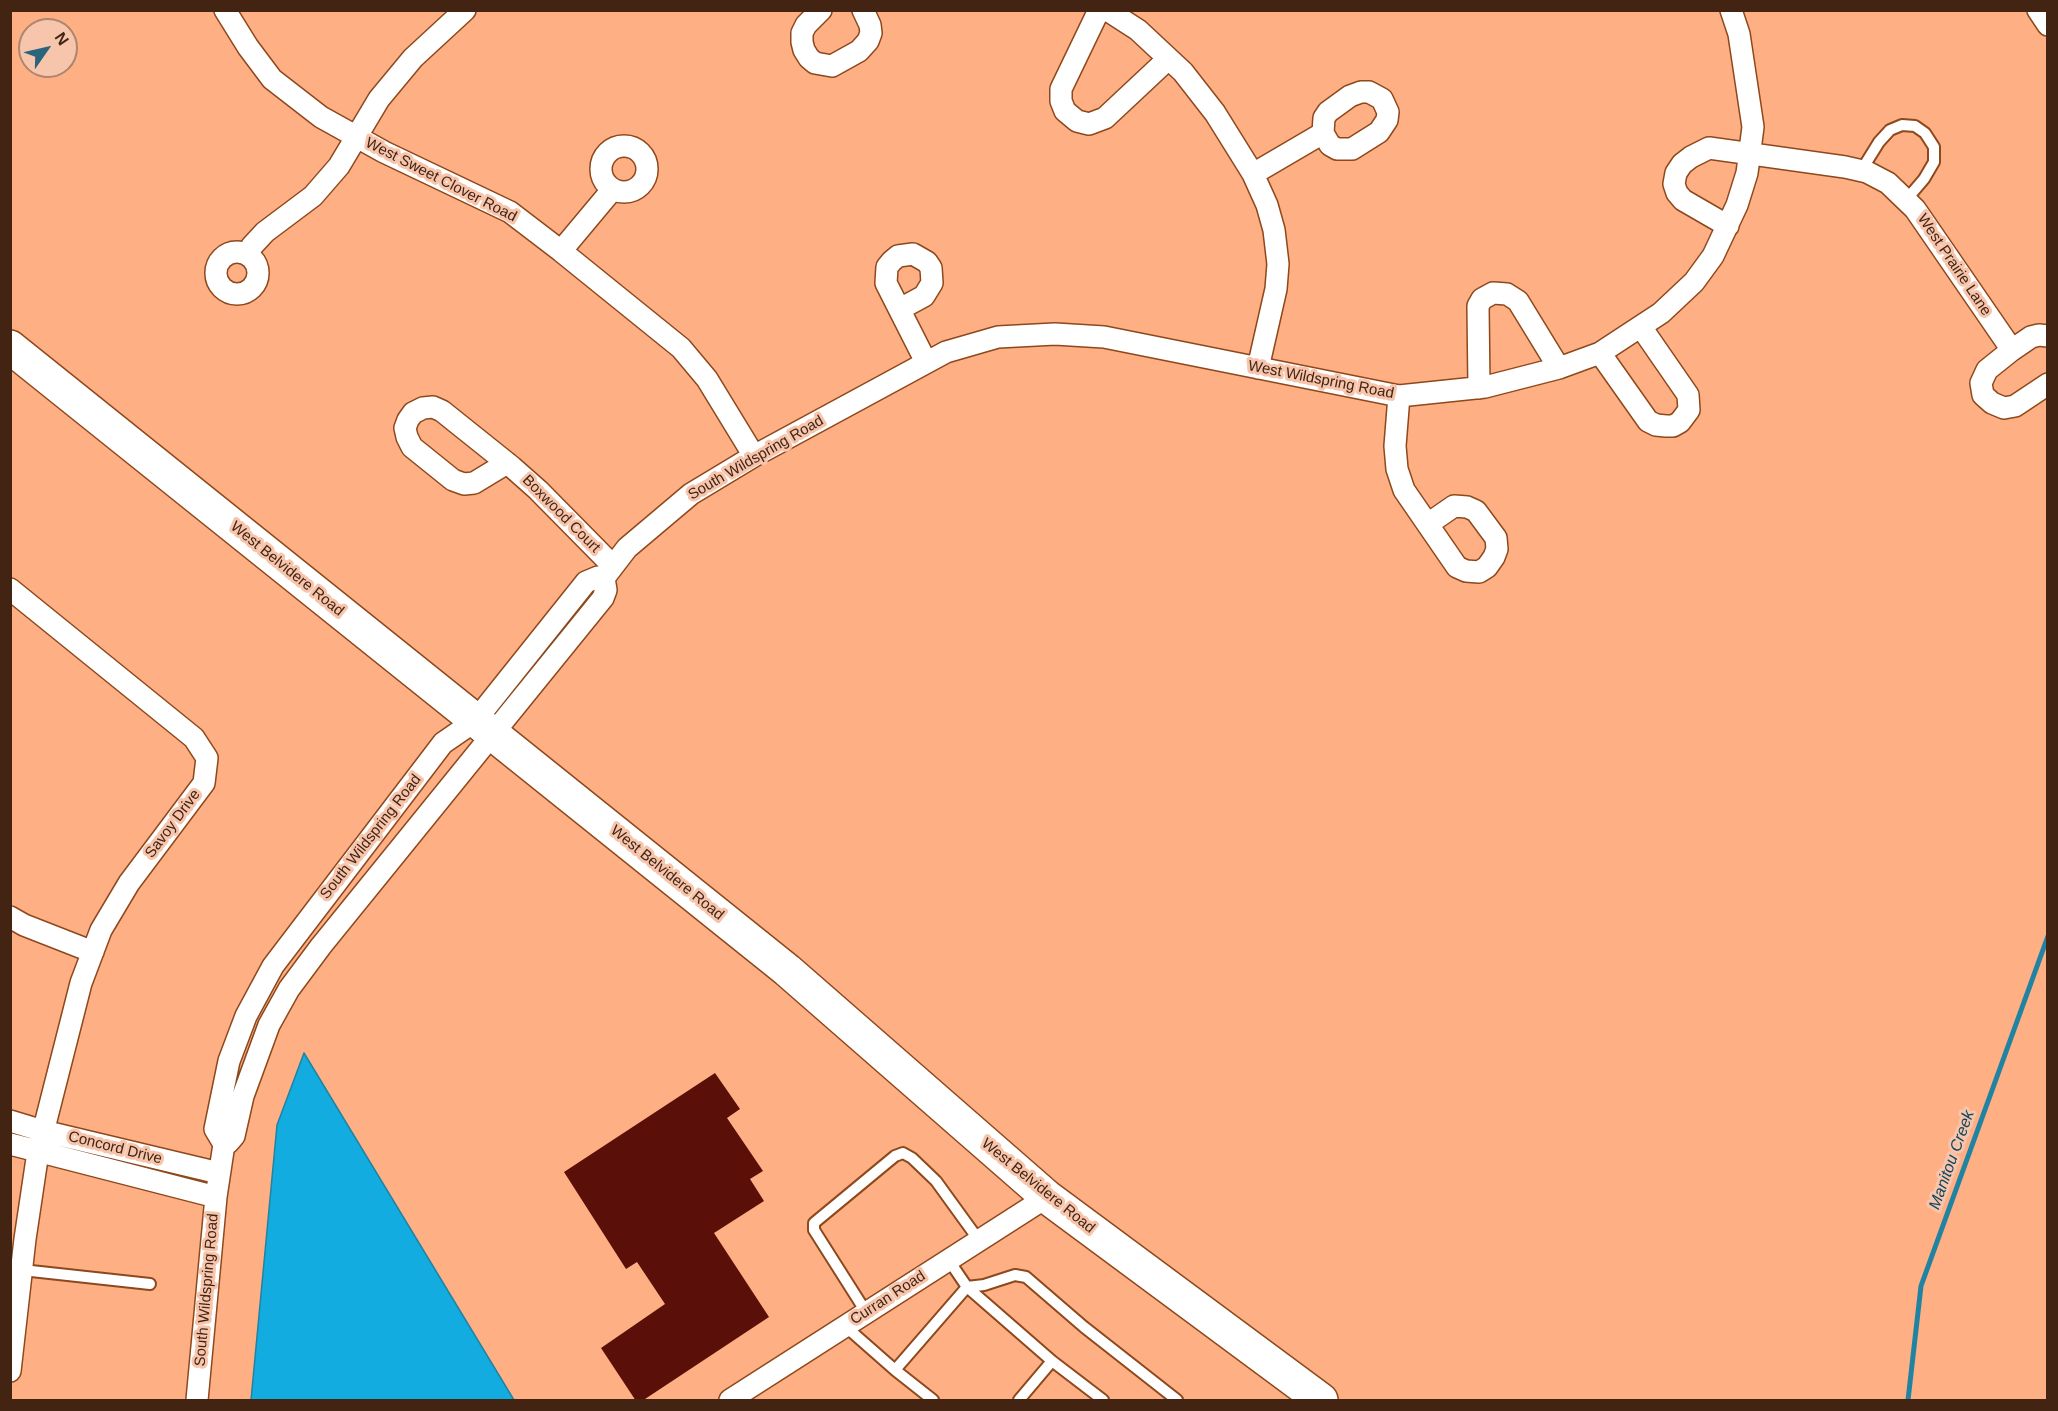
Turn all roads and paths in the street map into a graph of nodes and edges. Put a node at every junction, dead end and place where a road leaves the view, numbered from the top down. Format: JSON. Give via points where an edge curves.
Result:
{"nodes":[{"id":1,"x":225,"y":10,"type":"edge"},
{"id":2,"x":465,"y":10,"type":"edge"},
{"id":3,"x":821,"y":10,"type":"edge"},
{"id":4,"x":863,"y":10,"type":"edge"},
{"id":5,"x":1099,"y":10,"type":"edge"},
{"id":6,"x":1107,"y":10,"type":"edge"},
{"id":7,"x":1731,"y":10,"type":"edge"},
{"id":8,"x":2038,"y":10,"type":"edge"},
{"id":9,"x":1131,"y":16,"type":"edge"},
{"id":10,"x":2048,"y":25,"type":"edge"},
{"id":11,"x":1168,"y":59,"type":"junction"},
{"id":12,"x":1323,"y":133,"type":"dead end"},
{"id":13,"x":356,"y":137,"type":"junction"},
{"id":14,"x":1751,"y":153,"type":"junction"},
{"id":15,"x":1861,"y":171,"type":"junction"},
{"id":16,"x":1253,"y":174,"type":"junction"},
{"id":17,"x":612,"y":190,"type":"dead end"},
{"id":18,"x":1906,"y":201,"type":"junction"},
{"id":19,"x":1728,"y":226,"type":"junction"},
{"id":20,"x":561,"y":251,"type":"junction"},
{"id":21,"x":248,"y":255,"type":"dead end"},
{"id":22,"x":900,"y":309,"type":"dead end"},
{"id":23,"x":1641,"y":327,"type":"junction"},
{"id":24,"x":2048,"y":336,"type":"edge"},
{"id":25,"x":10,"y":347,"type":"edge"},
{"id":26,"x":2012,"y":350,"type":"junction"},
{"id":27,"x":1600,"y":352,"type":"junction"},
{"id":28,"x":926,"y":362,"type":"junction"},
{"id":29,"x":1258,"y":368,"type":"junction"},
{"id":30,"x":1559,"y":368,"type":"junction"},
{"id":31,"x":2048,"y":384,"type":"edge"},
{"id":32,"x":1479,"y":388,"type":"junction"},
{"id":33,"x":1399,"y":396,"type":"junction"},
{"id":34,"x":754,"y":456,"type":"junction"},
{"id":35,"x":507,"y":463,"type":"junction"},
{"id":36,"x":1428,"y":524,"type":"dead end"},
{"id":37,"x":608,"y":572,"type":"junction"},
{"id":38,"x":10,"y":589,"type":"edge"},
{"id":39,"x":484,"y":728,"type":"junction"},
{"id":40,"x":10,"y":917,"type":"edge"},
{"id":41,"x":292,"y":939,"type":"junction"},
{"id":42,"x":93,"y":952,"type":"junction"},
{"id":43,"x":314,"y":955,"type":"junction"},
{"id":44,"x":10,"y":1121,"type":"edge"},
{"id":45,"x":43,"y":1131,"type":"junction"},
{"id":46,"x":10,"y":1144,"type":"edge"},
{"id":47,"x":224,"y":1144,"type":"junction"},
{"id":48,"x":38,"y":1152,"type":"junction"},
{"id":49,"x":219,"y":1173,"type":"junction"},
{"id":50,"x":216,"y":1197,"type":"junction"},
{"id":51,"x":1047,"y":1197,"type":"junction"},
{"id":52,"x":18,"y":1239,"type":"edge"},
{"id":53,"x":978,"y":1239,"type":"junction"},
{"id":54,"x":948,"y":1259,"type":"junction"},
{"id":55,"x":22,"y":1270,"type":"junction"},
{"id":56,"x":150,"y":1284,"type":"dead end"},
{"id":57,"x":967,"y":1287,"type":"junction"},
{"id":58,"x":866,"y":1312,"type":"junction"},
{"id":59,"x":845,"y":1326,"type":"junction"},
{"id":60,"x":1052,"y":1361,"type":"junction"},
{"id":61,"x":894,"y":1370,"type":"junction"},
{"id":62,"x":10,"y":1371,"type":"edge"},
{"id":63,"x":1311,"y":1398,"type":"edge"},
{"id":64,"x":197,"y":1401,"type":"edge"},
{"id":65,"x":730,"y":1401,"type":"edge"},
{"id":66,"x":933,"y":1401,"type":"edge"},
{"id":67,"x":1018,"y":1401,"type":"edge"},
{"id":68,"x":1103,"y":1401,"type":"edge"},
{"id":69,"x":1177,"y":1401,"type":"edge"}],
"edges":[{"from":1,"to":13,"type":"street","name":"West Sweet Clover Road","via":[[272,79],[321,117]]},
{"from":2,"to":13,"type":"street","via":[[413,58],[379,99]]},
{"from":3,"to":4,"type":"street","via":[[806,25],[801,42],[815,63],[832,66],[859,51],[868,41],[870,25]]},
{"from":5,"to":11,"type":"street","via":[[1060,93],[1065,111],[1077,121],[1094,124],[1108,116]]},
{"from":6,"to":9,"type":"street"},
{"from":7,"to":14,"type":"street","name":"West Wildspring Road","via":[[1739,34],[1752,113]]},
{"from":8,"to":10,"type":"street"},
{"from":9,"to":11,"type":"street","via":[[1138,30]]},
{"from":11,"to":16,"type":"street","via":[[1215,113]]},
{"from":12,"to":16,"type":"street"},
{"from":13,"to":20,"type":"street","name":"West Sweet Clover Road","via":[[510,212]]},
{"from":13,"to":21,"type":"street","via":[[339,166],[313,196],[266,232]]},
{"from":14,"to":15,"type":"street","name":"West Prairie Lane"},
{"from":14,"to":19,"type":"street","name":"West Wildspring Road"},
{"from":14,"to":19,"type":"street","name":"West Prairie Lane","via":[[1709,148],[1687,159],[1675,175],[1675,188],[1683,200]]},
{"from":15,"to":18,"type":"street","name":"West Prairie Lane","via":[[1888,183]]},
{"from":15,"to":18,"type":"lane","via":[[1890,130],[1914,126],[1925,133],[1934,147],[1934,162]]},
{"from":16,"to":29,"type":"street","via":[[1267,205],[1278,264]]},
{"from":17,"to":20,"type":"street"},
{"from":18,"to":26,"type":"street","name":"West Prairie Lane","via":[[1916,209]]},
{"from":19,"to":23,"type":"street","name":"West Wildspring Road","via":[[1694,282]]},
{"from":20,"to":34,"type":"street","name":"West Sweet Clover Road","via":[[681,348],[707,380]]},
{"from":22,"to":28,"type":"street"},
{"from":23,"to":27,"type":"street","name":"West Wildspring Road"},
{"from":23,"to":27,"type":"street","via":[[1688,395],[1689,410],[1680,422],[1666,426],[1648,420]]},
{"from":24,"to":26,"type":"street","via":[[2031,337]]},
{"from":25,"to":39,"type":"main road","name":"West Belvidere Road"},
{"from":26,"to":31,"type":"street","via":[[1987,370],[1981,383],[1983,395],[2004,408],[2015,406]]},
{"from":27,"to":30,"type":"street","name":"West Wildspring Road"},
{"from":28,"to":29,"type":"street","name":"West Wildspring Road","via":[[998,337],[1055,334],[1104,337]]},
{"from":28,"to":34,"type":"street","name":"South Wildspring Road"},
{"from":29,"to":33,"type":"street","name":"West Wildspring Road"},
{"from":30,"to":32,"type":"street","name":"West Wildspring Road"},
{"from":30,"to":32,"type":"street","via":[[1518,301],[1507,294],[1493,293],[1478,306]]},
{"from":32,"to":33,"type":"street","name":"West Wildspring Road"},
{"from":33,"to":36,"type":"street","via":[[1396,469],[1404,490]]},
{"from":34,"to":37,"type":"street","name":"South Wildspring Road","via":[[691,494],[627,548]]},
{"from":35,"to":35,"type":"street","name":"Boxwood Court","via":[[433,407],[413,413],[408,420],[406,437],[412,447],[453,480],[474,483]]},
{"from":35,"to":37,"type":"street","name":"Boxwood Court","via":[[563,514]]},
{"from":37,"to":39,"type":"street","name":"South Wildspring Road","via":[[586,582]]},
{"from":38,"to":42,"type":"street","name":"Savoy Drive","via":[[194,738],[207,758],[204,783],[129,883],[101,930]]},
{"from":39,"to":41,"type":"street","name":"South Wildspring Road","via":[[443,743]]},
{"from":39,"to":43,"type":"street","name":"South Wildspring Road"},
{"from":39,"to":51,"type":"main road","name":"West Belvidere Road","via":[[787,970]]},
{"from":40,"to":42,"type":"street"},
{"from":41,"to":43,"type":"street"},
{"from":41,"to":47,"type":"street","name":"South Wildspring Road","via":[[250,1006],[229,1061],[215,1129]]},
{"from":42,"to":45,"type":"street","name":"Savoy Drive","via":[[81,983]]},
{"from":43,"to":47,"type":"street","name":"South Wildspring Road","via":[[269,1025],[243,1096],[234,1136]]},
{"from":44,"to":45,"type":"street","name":"Concord Drive"},
{"from":45,"to":48,"type":"street","name":"Savoy Drive"},
{"from":45,"to":49,"type":"street","name":"Concord Drive"},
{"from":46,"to":48,"type":"street","name":"Concord Drive"},
{"from":47,"to":49,"type":"street","name":"South Wildspring Road"},
{"from":48,"to":50,"type":"street","name":"Concord Drive"},
{"from":48,"to":52,"type":"street","name":"Savoy Drive"},
{"from":49,"to":50,"type":"street","name":"South Wildspring Road"},
{"from":50,"to":64,"type":"street","name":"South Wildspring Road"},
{"from":51,"to":53,"type":"street","name":"Curran Road"},
{"from":51,"to":63,"type":"main road","name":"West Belvidere Road"},
{"from":52,"to":55,"type":"street","name":"Savoy Drive"},
{"from":53,"to":54,"type":"street","name":"Curran Road"},
{"from":53,"to":58,"type":"lane","via":[[936,1181],[912,1158],[903,1153],[895,1156],[814,1223],[814,1230]]},
{"from":54,"to":57,"type":"lane"},
{"from":54,"to":58,"type":"street","name":"Curran Road"},
{"from":55,"to":56,"type":"lane"},
{"from":55,"to":62,"type":"street","name":"Savoy Drive"},
{"from":57,"to":60,"type":"lane"},
{"from":57,"to":61,"type":"lane"},
{"from":57,"to":69,"type":"lane","via":[[1015,1275],[1026,1277]]},
{"from":58,"to":59,"type":"street","name":"Curran Road"},
{"from":59,"to":61,"type":"lane"},
{"from":59,"to":65,"type":"street","name":"Curran Road"},
{"from":60,"to":67,"type":"lane"},
{"from":60,"to":68,"type":"lane"},
{"from":61,"to":66,"type":"lane"}]}
